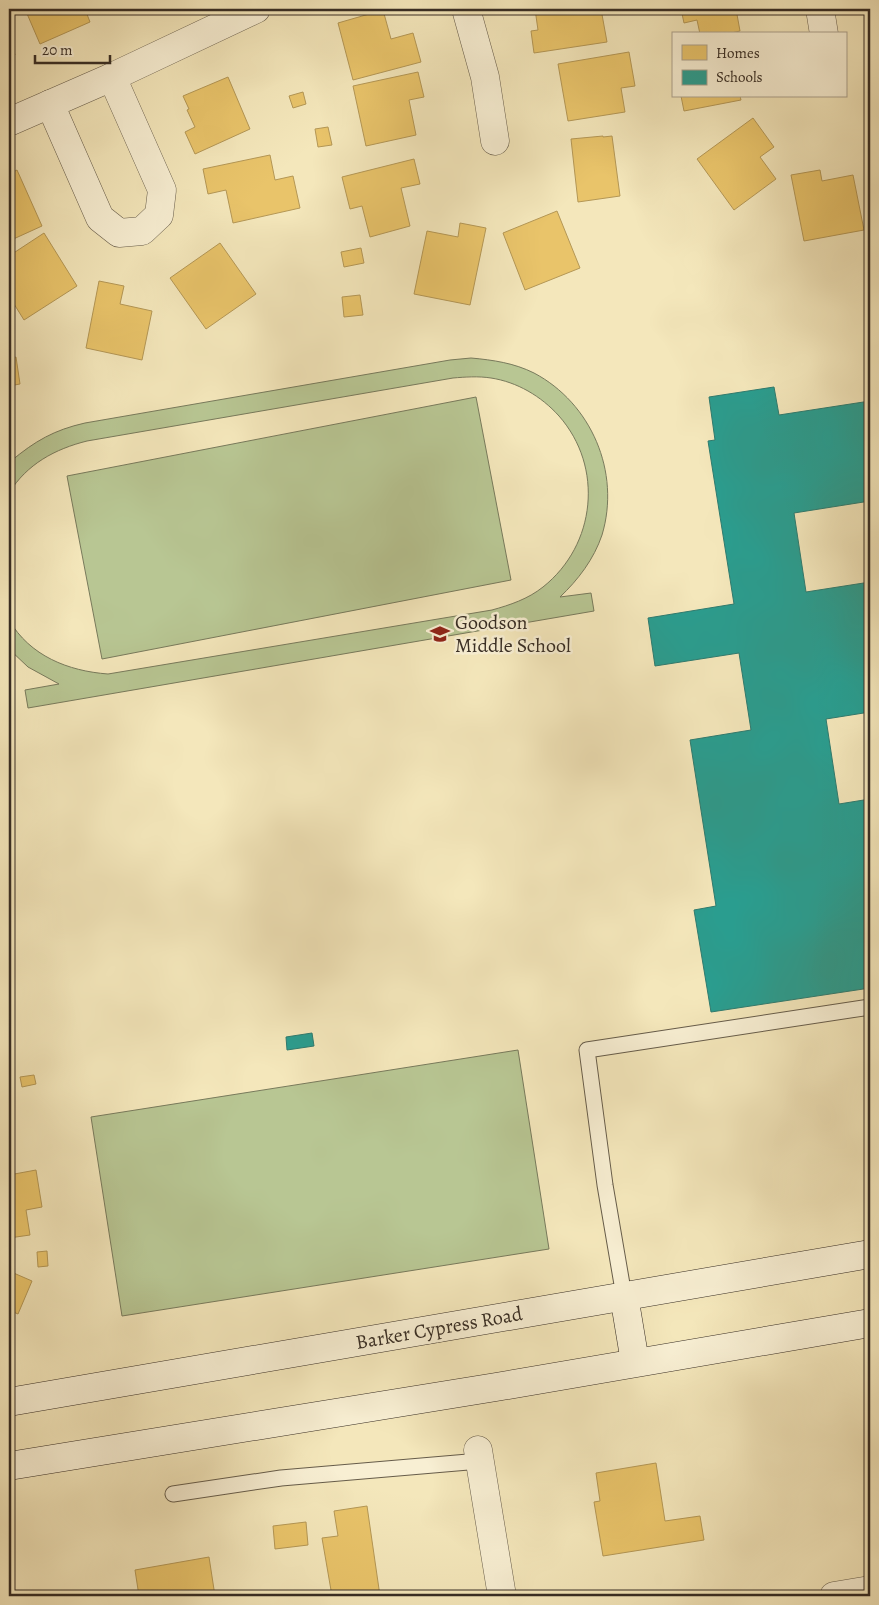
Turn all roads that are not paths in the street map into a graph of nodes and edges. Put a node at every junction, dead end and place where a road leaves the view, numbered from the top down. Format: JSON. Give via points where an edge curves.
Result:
{"nodes":[{"id":1,"x":256,"y":9,"type":"edge"},
{"id":2,"x":466,"y":9,"type":"edge"},
{"id":3,"x":820,"y":9,"type":"edge"},
{"id":4,"x":824,"y":32,"type":"edge"},
{"id":5,"x":112,"y":77,"type":"junction"},
{"id":6,"x":50,"y":104,"type":"junction"},
{"id":7,"x":9,"y":122,"type":"edge"},
{"id":8,"x":496,"y":141,"type":"dead end"},
{"id":9,"x":870,"y":1007,"type":"edge"},
{"id":10,"x":870,"y":1254,"type":"edge"},
{"id":11,"x":624,"y":1296,"type":"junction"},
{"id":12,"x":870,"y":1323,"type":"edge"},
{"id":13,"x":635,"y":1362,"type":"junction"},
{"id":14,"x":9,"y":1402,"type":"edge"},
{"id":15,"x":479,"y":1455,"type":"joint"},
{"id":16,"x":9,"y":1466,"type":"edge"},
{"id":17,"x":173,"y":1494,"type":"dead end"},
{"id":18,"x":870,"y":1590,"type":"edge"},
{"id":19,"x":502,"y":1596,"type":"edge"},
{"id":20,"x":834,"y":1596,"type":"edge"}],
"edges":[{"from":1,"to":5,"type":"main road"},
{"from":2,"to":8,"type":"main road","via":[[485,77]]},
{"from":3,"to":4,"type":"main road"},
{"from":5,"to":6,"type":"main road"},
{"from":5,"to":6,"type":"main road","via":[[162,190],[159,215],[142,231],[119,233],[100,218]]},
{"from":6,"to":7,"type":"main road"},
{"from":9,"to":11,"type":"lane","via":[[587,1050]]},
{"from":10,"to":11,"type":"main road","name":"Barker Cypress Road"},
{"from":11,"to":13,"type":"main road"},
{"from":11,"to":14,"type":"main road","name":"Barker Cypress Road"},
{"from":12,"to":13,"type":"main road"},
{"from":13,"to":16,"type":"main road"},
{"from":15,"to":17,"type":"lane"},
{"from":15,"to":19,"type":"main road"},
{"from":18,"to":20,"type":"main road"}]}
